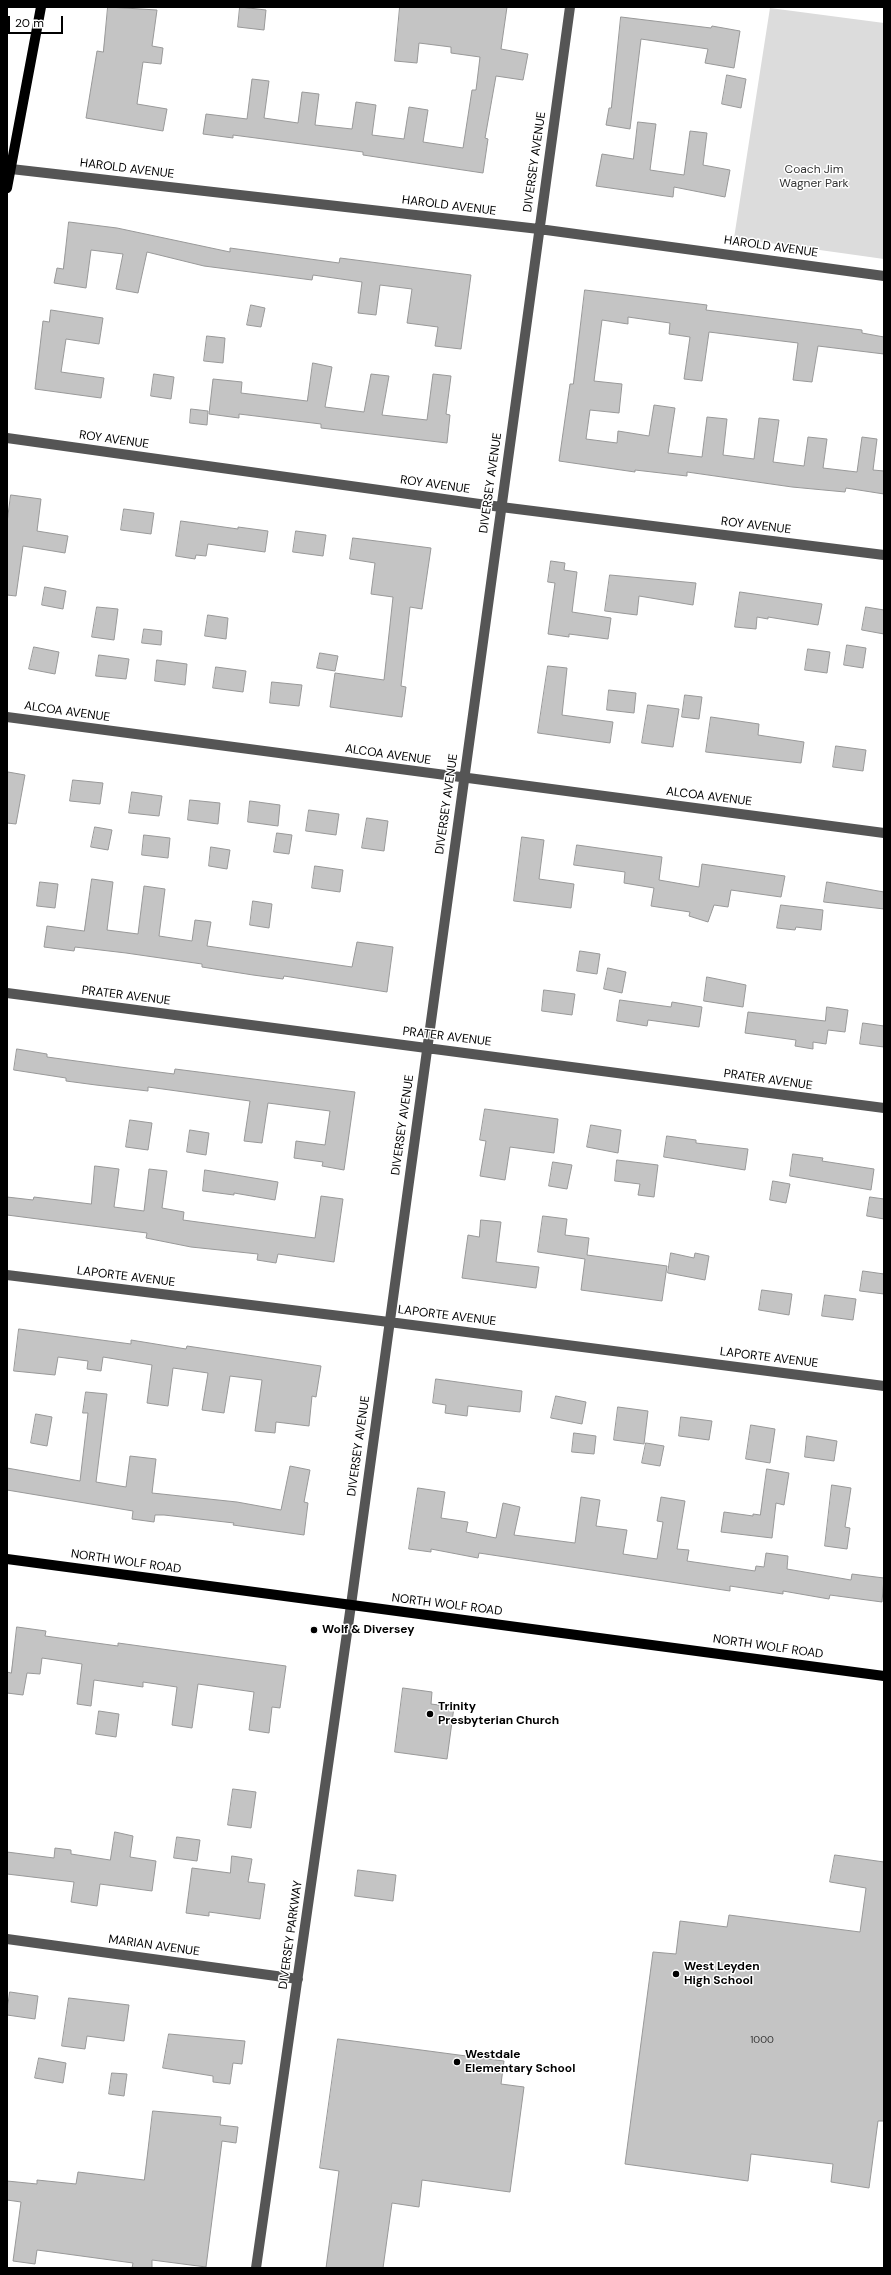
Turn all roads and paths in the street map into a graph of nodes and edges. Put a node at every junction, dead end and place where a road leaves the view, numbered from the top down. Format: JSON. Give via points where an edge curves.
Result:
{"nodes":[{"id":1,"x":42,"y":7,"type":"edge"},
{"id":2,"x":570,"y":7,"type":"edge"},
{"id":3,"x":11,"y":169,"type":"junction"},
{"id":4,"x":7,"y":188,"type":"edge"},
{"id":5,"x":539,"y":229,"type":"junction"},
{"id":6,"x":884,"y":276,"type":"edge"},
{"id":7,"x":7,"y":438,"type":"edge"},
{"id":8,"x":501,"y":507,"type":"junction"},
{"id":9,"x":884,"y":554,"type":"edge"},
{"id":10,"x":7,"y":717,"type":"edge"},
{"id":11,"x":464,"y":779,"type":"junction"},
{"id":12,"x":884,"y":833,"type":"edge"},
{"id":13,"x":7,"y":993,"type":"edge"},
{"id":14,"x":427,"y":1048,"type":"junction"},
{"id":15,"x":884,"y":1108,"type":"edge"},
{"id":16,"x":7,"y":1275,"type":"edge"},
{"id":17,"x":390,"y":1322,"type":"junction"},
{"id":18,"x":884,"y":1386,"type":"edge"},
{"id":19,"x":7,"y":1559,"type":"edge"},
{"id":20,"x":350,"y":1605,"type":"junction"},
{"id":21,"x":884,"y":1676,"type":"edge"},
{"id":22,"x":7,"y":1939,"type":"edge"},
{"id":23,"x":298,"y":1978,"type":"junction"},
{"id":24,"x":256,"y":2268,"type":"edge"}],
"edges":[{"from":1,"to":3,"type":"main road"},
{"from":2,"to":5,"type":"street","name":"DIVERSEY AVENUE"},
{"from":3,"to":4,"type":"main road"},
{"from":3,"to":5,"type":"street","name":"HAROLD AVENUE"},
{"from":5,"to":6,"type":"street","name":"HAROLD AVENUE"},
{"from":5,"to":8,"type":"street","name":"DIVERSEY AVENUE"},
{"from":7,"to":8,"type":"street","name":"ROY AVENUE"},
{"from":8,"to":9,"type":"street","name":"ROY AVENUE"},
{"from":8,"to":11,"type":"street","name":"DIVERSEY AVENUE"},
{"from":10,"to":11,"type":"street","name":"ALCOA AVENUE"},
{"from":11,"to":12,"type":"street","name":"ALCOA AVENUE"},
{"from":11,"to":14,"type":"street","name":"DIVERSEY AVENUE"},
{"from":13,"to":14,"type":"street","name":"PRATER AVENUE"},
{"from":14,"to":15,"type":"street","name":"PRATER AVENUE"},
{"from":14,"to":17,"type":"street","name":"DIVERSEY AVENUE"},
{"from":16,"to":17,"type":"street","name":"LAPORTE AVENUE"},
{"from":17,"to":18,"type":"street","name":"LAPORTE AVENUE"},
{"from":17,"to":20,"type":"street","name":"DIVERSEY AVENUE"},
{"from":19,"to":20,"type":"main road","name":"NORTH WOLF ROAD"},
{"from":20,"to":21,"type":"main road","name":"NORTH WOLF ROAD"},
{"from":20,"to":23,"type":"street","name":"DIVERSEY PARKWAY"},
{"from":22,"to":23,"type":"street","name":"MARIAN AVENUE"},
{"from":23,"to":24,"type":"street","name":"DIVERSEY PARKWAY"}]}
